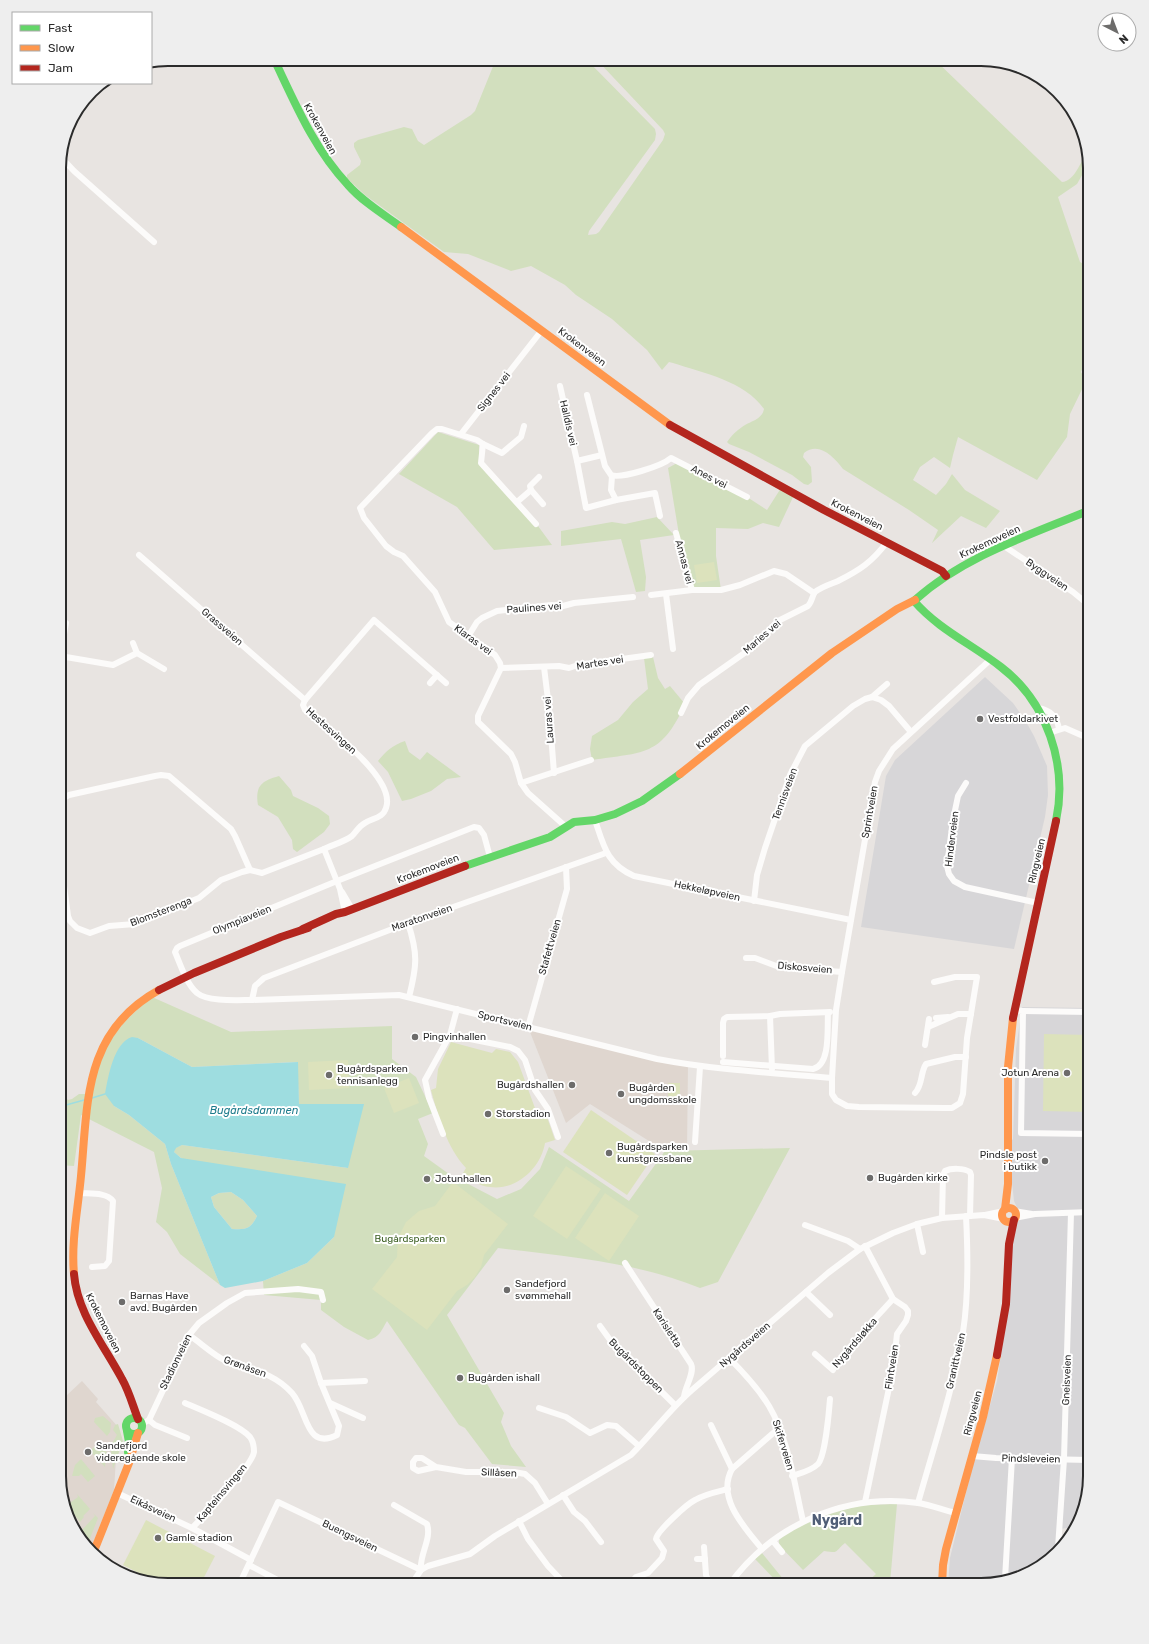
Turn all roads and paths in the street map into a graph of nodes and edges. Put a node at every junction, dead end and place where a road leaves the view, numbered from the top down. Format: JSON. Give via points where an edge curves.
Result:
{"nodes":[{"id":1,"x":277,"y":66,"type":"edge"},
{"id":2,"x":66,"y":162,"type":"edge"},
{"id":3,"x":154,"y":242,"type":"dead end"},
{"id":4,"x":542,"y":330,"type":"junction"},
{"id":5,"x":560,"y":386,"type":"dead end"},
{"id":6,"x":587,"y":395,"type":"dead end"},
{"id":7,"x":524,"y":426,"type":"dead end"},
{"id":8,"x":461,"y":434,"type":"junction"},
{"id":9,"x":483,"y":444,"type":"junction"},
{"id":10,"x":602,"y":455,"type":"junction"},
{"id":11,"x":577,"y":461,"type":"junction"},
{"id":12,"x":612,"y":476,"type":"junction"},
{"id":13,"x":539,"y":477,"type":"dead end"},
{"id":14,"x":531,"y":490,"type":"junction"},
{"id":15,"x":747,"y":497,"type":"dead end"},
{"id":16,"x":616,"y":500,"type":"junction"},
{"id":17,"x":516,"y":502,"type":"junction"},
{"id":18,"x":543,"y":504,"type":"dead end"},
{"id":19,"x":1083,"y":513,"type":"edge"},
{"id":20,"x":660,"y":516,"type":"dead end"},
{"id":21,"x":536,"y":524,"type":"dead end"},
{"id":22,"x":676,"y":533,"type":"dead end"},
{"id":23,"x":887,"y":542,"type":"junction"},
{"id":24,"x":1004,"y":546,"type":"junction"},
{"id":25,"x":139,"y":554,"type":"dead end"},
{"id":26,"x":946,"y":576,"type":"junction"},
{"id":27,"x":692,"y":590,"type":"junction"},
{"id":28,"x":814,"y":593,"type":"junction"},
{"id":29,"x":666,"y":594,"type":"junction"},
{"id":30,"x":651,"y":596,"type":"dead end"},
{"id":31,"x":633,"y":597,"type":"dead end"},
{"id":32,"x":1083,"y":600,"type":"edge"},
{"id":33,"x":914,"y":601,"type":"junction"},
{"id":34,"x":469,"y":635,"type":"junction"},
{"id":35,"x":133,"y":643,"type":"dead end"},
{"id":36,"x":673,"y":649,"type":"dead end"},
{"id":37,"x":137,"y":653,"type":"junction"},
{"id":38,"x":651,"y":655,"type":"dead end"},
{"id":39,"x":66,"y":658,"type":"edge"},
{"id":40,"x":990,"y":660,"type":"junction"},
{"id":41,"x":544,"y":667,"type":"junction"},
{"id":42,"x":501,"y":668,"type":"junction"},
{"id":43,"x":164,"y":669,"type":"dead end"},
{"id":44,"x":437,"y":675,"type":"junction"},
{"id":45,"x":430,"y":683,"type":"dead end"},
{"id":46,"x":446,"y":683,"type":"dead end"},
{"id":47,"x":887,"y":684,"type":"dead end"},
{"id":48,"x":872,"y":697,"type":"junction"},
{"id":49,"x":305,"y":700,"type":"junction"},
{"id":50,"x":1038,"y":708,"type":"junction"},
{"id":51,"x":681,"y":713,"type":"dead end"},
{"id":52,"x":1059,"y":730,"type":"junction"},
{"id":53,"x":911,"y":732,"type":"junction"},
{"id":54,"x":1050,"y":733,"type":"junction"},
{"id":55,"x":1083,"y":735,"type":"edge"},
{"id":56,"x":592,"y":760,"type":"dead end"},
{"id":57,"x":554,"y":773,"type":"junction"},
{"id":58,"x":521,"y":783,"type":"junction"},
{"id":59,"x":966,"y":783,"type":"dead end"},
{"id":60,"x":66,"y":797,"type":"edge"},
{"id":61,"x":595,"y":820,"type":"junction"},
{"id":62,"x":565,"y":826,"type":"junction"},
{"id":63,"x":324,"y":848,"type":"junction"},
{"id":64,"x":606,"y":853,"type":"junction"},
{"id":65,"x":490,"y":857,"type":"junction"},
{"id":66,"x":566,"y":867,"type":"junction"},
{"id":67,"x":250,"y":870,"type":"junction"},
{"id":68,"x":337,"y":881,"type":"junction"},
{"id":69,"x":66,"y":901,"type":"edge"},
{"id":70,"x":754,"y":901,"type":"junction"},
{"id":71,"x":1038,"y":903,"type":"junction"},
{"id":72,"x":349,"y":911,"type":"junction"},
{"id":73,"x":851,"y":920,"type":"junction"},
{"id":74,"x":408,"y":923,"type":"junction"},
{"id":75,"x":746,"y":958,"type":"dead end"},
{"id":76,"x":842,"y":972,"type":"junction"},
{"id":77,"x":186,"y":977,"type":"junction"},
{"id":78,"x":934,"y":982,"type":"dead end"},
{"id":79,"x":409,"y":997,"type":"junction"},
{"id":80,"x":252,"y":1000,"type":"junction"},
{"id":81,"x":457,"y":1009,"type":"junction"},
{"id":82,"x":836,"y":1010,"type":"junction"},
{"id":83,"x":1019,"y":1010,"type":"junction"},
{"id":84,"x":1083,"y":1012,"type":"edge"},
{"id":85,"x":828,"y":1013,"type":"junction"},
{"id":86,"x":971,"y":1014,"type":"junction"},
{"id":87,"x":770,"y":1016,"type":"junction"},
{"id":88,"x":949,"y":1018,"type":"junction"},
{"id":89,"x":528,"y":1027,"type":"junction"},
{"id":90,"x":928,"y":1027,"type":"junction"},
{"id":91,"x":450,"y":1035,"type":"junction"},
{"id":92,"x":925,"y":1045,"type":"dead end"},
{"id":93,"x":966,"y":1057,"type":"junction"},
{"id":94,"x":700,"y":1067,"type":"junction"},
{"id":95,"x":772,"y":1070,"type":"junction"},
{"id":96,"x":832,"y":1078,"type":"junction"},
{"id":97,"x":915,"y":1093,"type":"dead end"},
{"id":98,"x":443,"y":1134,"type":"dead end"},
{"id":99,"x":1083,"y":1134,"type":"edge"},
{"id":100,"x":558,"y":1137,"type":"dead end"},
{"id":101,"x":695,"y":1142,"type":"dead end"},
{"id":102,"x":79,"y":1193,"type":"junction"},
{"id":103,"x":1083,"y":1212,"type":"edge"},
{"id":104,"x":1071,"y":1213,"type":"junction"},
{"id":105,"x":1009,"y":1215,"type":"junction"},
{"id":106,"x":968,"y":1216,"type":"junction"},
{"id":107,"x":942,"y":1218,"type":"junction"},
{"id":108,"x":917,"y":1224,"type":"junction"},
{"id":109,"x":805,"y":1225,"type":"dead end"},
{"id":110,"x":862,"y":1248,"type":"junction"},
{"id":111,"x":923,"y":1252,"type":"dead end"},
{"id":112,"x":625,"y":1263,"type":"dead end"},
{"id":113,"x":92,"y":1267,"type":"dead end"},
{"id":114,"x":806,"y":1292,"type":"junction"},
{"id":115,"x":323,"y":1300,"type":"dead end"},
{"id":116,"x":894,"y":1300,"type":"junction"},
{"id":117,"x":830,"y":1315,"type":"dead end"},
{"id":118,"x":600,"y":1326,"type":"dead end"},
{"id":119,"x":189,"y":1335,"type":"junction"},
{"id":120,"x":304,"y":1346,"type":"dead end"},
{"id":121,"x":815,"y":1354,"type":"dead end"},
{"id":122,"x":729,"y":1358,"type":"junction"},
{"id":123,"x":364,"y":1381,"type":"dead end"},
{"id":124,"x":321,"y":1383,"type":"junction"},
{"id":125,"x":126,"y":1388,"type":"junction"},
{"id":126,"x":684,"y":1397,"type":"junction"},
{"id":127,"x":830,"y":1399,"type":"dead end"},
{"id":128,"x":185,"y":1403,"type":"dead end"},
{"id":129,"x":330,"y":1403,"type":"junction"},
{"id":130,"x":675,"y":1405,"type":"junction"},
{"id":131,"x":539,"y":1408,"type":"dead end"},
{"id":132,"x":363,"y":1418,"type":"dead end"},
{"id":133,"x":127,"y":1421,"type":"junction"},
{"id":134,"x":143,"y":1421,"type":"junction"},
{"id":135,"x":711,"y":1425,"type":"dead end"},
{"id":136,"x":779,"y":1428,"type":"junction"},
{"id":137,"x":127,"y":1431,"type":"junction"},
{"id":138,"x":138,"y":1434,"type":"junction"},
{"id":139,"x":187,"y":1438,"type":"dead end"},
{"id":140,"x":640,"y":1446,"type":"junction"},
{"id":141,"x":972,"y":1456,"type":"junction"},
{"id":142,"x":1012,"y":1458,"type":"junction"},
{"id":143,"x":1064,"y":1459,"type":"junction"},
{"id":144,"x":1083,"y":1460,"type":"edge"},
{"id":145,"x":436,"y":1467,"type":"dead end"},
{"id":146,"x":732,"y":1469,"type":"junction"},
{"id":147,"x":792,"y":1476,"type":"junction"},
{"id":148,"x":728,"y":1489,"type":"junction"},
{"id":149,"x":117,"y":1493,"type":"junction"},
{"id":150,"x":563,"y":1495,"type":"junction"},
{"id":151,"x":865,"y":1502,"type":"junction"},
{"id":152,"x":918,"y":1503,"type":"junction"},
{"id":153,"x":548,"y":1504,"type":"junction"},
{"id":154,"x":394,"y":1505,"type":"dead end"},
{"id":155,"x":956,"y":1513,"type":"junction"},
{"id":156,"x":519,"y":1521,"type":"junction"},
{"id":157,"x":803,"y":1521,"type":"junction"},
{"id":158,"x":192,"y":1528,"type":"junction"},
{"id":159,"x":773,"y":1541,"type":"junction"},
{"id":160,"x":601,"y":1542,"type":"dead end"},
{"id":161,"x":1058,"y":1542,"type":"edge"},
{"id":162,"x":93,"y":1544,"type":"edge"},
{"id":163,"x":95,"y":1547,"type":"edge"},
{"id":164,"x":704,"y":1548,"type":"dead end"},
{"id":165,"x":762,"y":1549,"type":"junction"},
{"id":166,"x":782,"y":1552,"type":"dead end"},
{"id":167,"x":697,"y":1559,"type":"dead end"},
{"id":168,"x":705,"y":1559,"type":"junction"},
{"id":169,"x":250,"y":1562,"type":"junction"},
{"id":170,"x":421,"y":1570,"type":"junction"},
{"id":171,"x":1005,"y":1575,"type":"edge"},
{"id":172,"x":243,"y":1578,"type":"edge"},
{"id":173,"x":276,"y":1578,"type":"edge"},
{"id":174,"x":416,"y":1578,"type":"edge"},
{"id":175,"x":559,"y":1578,"type":"edge"},
{"id":176,"x":634,"y":1578,"type":"edge"},
{"id":177,"x":707,"y":1578,"type":"edge"},
{"id":178,"x":735,"y":1578,"type":"edge"},
{"id":179,"x":942,"y":1578,"type":"edge"}],
"edges":[{"from":1,"to":4,"type":"main road","name":"Krokenveien","via":[[313,141],[346,184],[365,201]]},
{"from":2,"to":3,"type":"street"},
{"from":4,"to":8,"type":"street","name":"Signes vei"},
{"from":4,"to":23,"type":"main road","name":"Krokenveien","via":[[684,433]]},
{"from":5,"to":11,"type":"street","name":"Halldis vei"},
{"from":6,"to":10,"type":"street"},
{"from":7,"to":9,"type":"street","via":[[520,438],[502,453]]},
{"from":8,"to":9,"type":"street"},
{"from":8,"to":34,"type":"street","name":"Klaras vei","via":[[437,429],[360,508],[364,518],[386,546],[403,556],[435,592],[449,622]]},
{"from":9,"to":17,"type":"street","via":[[482,463]]},
{"from":10,"to":11,"type":"street"},
{"from":10,"to":12,"type":"street","via":[[606,470]]},
{"from":11,"to":16,"type":"street","name":"Halldis vei","via":[[586,508]]},
{"from":12,"to":15,"type":"street","name":"Anes vei","via":[[658,466],[671,458]]},
{"from":12,"to":16,"type":"street","via":[[611,490]]},
{"from":13,"to":14,"type":"street","via":[[530,486]]},
{"from":14,"to":17,"type":"street"},
{"from":14,"to":18,"type":"street"},
{"from":16,"to":20,"type":"street","name":"Halldis vei","via":[[655,493]]},
{"from":17,"to":21,"type":"street"},
{"from":19,"to":24,"type":"main road","name":"Krokemoveien"},
{"from":22,"to":27,"type":"street","name":"Annas vei"},
{"from":23,"to":26,"type":"main road","name":"Krokenveien","via":[[942,571]]},
{"from":23,"to":28,"type":"street","name":"Maries vei","via":[[867,565]]},
{"from":24,"to":26,"type":"main road","name":"Krokemoveien"},
{"from":24,"to":32,"type":"street","name":"Byggveien"},
{"from":25,"to":49,"type":"street","name":"Grassveien"},
{"from":26,"to":33,"type":"main road","name":"Krokemoveien"},
{"from":27,"to":28,"type":"street","name":"Annas vei","via":[[732,588],[774,571],[786,574]]},
{"from":27,"to":29,"type":"street","name":"Annas vei"},
{"from":28,"to":51,"type":"street","name":"Maries vei","via":[[808,606],[778,621],[753,647],[699,685],[688,698]]},
{"from":29,"to":30,"type":"street","name":"Annas vei"},
{"from":29,"to":36,"type":"street"},
{"from":31,"to":34,"type":"street","name":"Paulines vei","via":[[497,611],[482,618]]},
{"from":33,"to":40,"type":"main road","name":"Ringveien","via":[[932,618]]},
{"from":33,"to":61,"type":"main road","name":"Krokemoveien","via":[[896,609],[832,653],[649,797],[616,814]]},
{"from":34,"to":42,"type":"street","name":"Klaras vei","via":[[495,655]]},
{"from":35,"to":37,"type":"street"},
{"from":37,"to":39,"type":"street","via":[[113,664]]},
{"from":37,"to":43,"type":"street"},
{"from":38,"to":41,"type":"street","name":"Martes vei","via":[[570,668]]},
{"from":40,"to":50,"type":"main road","name":"Ringveien","via":[[1012,677]]},
{"from":40,"to":53,"type":"street","name":"Sprintveien"},
{"from":41,"to":42,"type":"street","name":"Martes vei"},
{"from":41,"to":57,"type":"street","name":"Lauras vei","via":[[550,708]]},
{"from":42,"to":58,"type":"street","via":[[477,719],[511,754],[516,762]]},
{"from":44,"to":45,"type":"street"},
{"from":44,"to":46,"type":"street","name":"Hestesvingen"},
{"from":44,"to":49,"type":"street","name":"Hestesvingen","via":[[374,620]]},
{"from":47,"to":48,"type":"street","name":"Tennisveien"},
{"from":48,"to":53,"type":"street","via":[[889,706]]},
{"from":48,"to":70,"type":"street","name":"Tennisveien","via":[[852,706],[806,746],[790,775],[765,848],[757,875]]},
{"from":49,"to":63,"type":"street","name":"Hestesvingen","via":[[305,710],[374,771],[387,799],[386,808],[381,815],[365,823],[349,838]]},
{"from":50,"to":52,"type":"street","via":[[1048,711],[1057,719]]},
{"from":50,"to":54,"type":"main road","name":"Ringveien"},
{"from":52,"to":54,"type":"street"},
{"from":52,"to":55,"type":"street","via":[[1071,729]]},
{"from":53,"to":73,"type":"street","name":"Sprintveien","via":[[889,754],[879,771]]},
{"from":54,"to":71,"type":"main road","name":"Ringveien","via":[[1058,765],[1060,798]]},
{"from":56,"to":57,"type":"street"},
{"from":57,"to":58,"type":"street"},
{"from":58,"to":62,"type":"street","via":[[528,793]]},
{"from":59,"to":71,"type":"street","name":"Hinderveien","via":[[958,796],[947,866],[949,874],[954,881],[964,887]]},
{"from":60,"to":67,"type":"street","via":[[155,776],[169,776],[231,829]]},
{"from":61,"to":62,"type":"main road","name":"Krokemoveien","via":[[582,820]]},
{"from":61,"to":64,"type":"street","name":"Hekkeløpveien"},
{"from":62,"to":65,"type":"main road","name":"Krokemoveien","via":[[550,837]]},
{"from":63,"to":67,"type":"street","name":"Blomsterenga","via":[[262,873]]},
{"from":63,"to":68,"type":"street"},
{"from":64,"to":66,"type":"street","name":"Maratonveien"},
{"from":64,"to":70,"type":"street","name":"Hekkeløpveien","via":[[623,871],[634,876]]},
{"from":65,"to":68,"type":"street","name":"Olympiaveien","via":[[483,832],[479,828],[474,828]]},
{"from":65,"to":72,"type":"main road","name":"Krokemoveien"},
{"from":66,"to":74,"type":"street","name":"Maratonveien"},
{"from":66,"to":89,"type":"street","name":"Stafettveien","via":[[567,889]]},
{"from":67,"to":69,"type":"street","name":"Blomsterenga","via":[[221,880],[198,898],[134,924],[109,926],[90,933],[77,928],[70,921]]},
{"from":68,"to":72,"type":"street"},
{"from":68,"to":77,"type":"street","name":"Olympiaveien","via":[[180,946],[175,952]]},
{"from":70,"to":73,"type":"street","name":"Hekkeløpveien"},
{"from":71,"to":83,"type":"main road","name":"Ringveien"},
{"from":72,"to":77,"type":"main road","name":"Krokemoveien"},
{"from":73,"to":76,"type":"street","name":"Sprintveien"},
{"from":74,"to":79,"type":"street","via":[[415,944],[416,962]]},
{"from":74,"to":80,"type":"street","name":"Maratonveien","via":[[260,980],[253,989]]},
{"from":75,"to":76,"type":"street","name":"Diskosveien","via":[[755,958],[779,967]]},
{"from":76,"to":82,"type":"street","name":"Sprintveien"},
{"from":77,"to":80,"type":"street","name":"Sportsveien","via":[[202,996]]},
{"from":77,"to":102,"type":"main road","name":"Krokemoveien","via":[[160,988],[136,1005],[114,1028],[101,1050],[90,1086]]},
{"from":78,"to":86,"type":"street","name":"Sprintveien","via":[[956,976],[977,977]]},
{"from":79,"to":80,"type":"street","name":"Sportsveien","via":[[389,994]]},
{"from":79,"to":81,"type":"street","name":"Sportsveien"},
{"from":81,"to":89,"type":"street","name":"Sportsveien"},
{"from":81,"to":91,"type":"street"},
{"from":82,"to":85,"type":"street"},
{"from":82,"to":96,"type":"street","name":"Sprintveien"},
{"from":83,"to":84,"type":"street"},
{"from":83,"to":99,"type":"street","via":[[1021,1133]]},
{"from":83,"to":105,"type":"main road","name":"Ringveien","via":[[1008,1053]]},
{"from":85,"to":87,"type":"street"},
{"from":85,"to":95,"type":"street","via":[[826,1050],[819,1067]]},
{"from":86,"to":88,"type":"street","via":[[958,1014]]},
{"from":86,"to":93,"type":"street","name":"Sprintveien"},
{"from":87,"to":95,"type":"street"},
{"from":87,"to":95,"type":"street","via":[[724,1019],[723,1059]]},
{"from":88,"to":90,"type":"street"},
{"from":88,"to":90,"type":"street","via":[[932,1018]]},
{"from":89,"to":94,"type":"street","name":"Sportsveien"},
{"from":90,"to":92,"type":"street"},
{"from":91,"to":98,"type":"street","via":[[425,1080]]},
{"from":91,"to":100,"type":"street","via":[[510,1047],[521,1054],[535,1090],[548,1109]]},
{"from":93,"to":96,"type":"street","name":"Sprintveien","via":[[963,1098],[952,1108],[847,1106],[836,1100],[832,1094]]},
{"from":93,"to":97,"type":"street","via":[[926,1064],[920,1087]]},
{"from":94,"to":95,"type":"street","name":"Sportsveien"},
{"from":94,"to":101,"type":"street"},
{"from":95,"to":96,"type":"street","name":"Sportsveien"},
{"from":102,"to":113,"type":"street","via":[[105,1195],[113,1201],[109,1262],[105,1266]]},
{"from":102,"to":125,"type":"main road","name":"Krokemoveien","via":[[73,1265],[75,1287],[84,1310]]},
{"from":103,"to":104,"type":"street","name":"Nygårdsveien"},
{"from":104,"to":105,"type":"street","name":"Nygårdsveien"},
{"from":104,"to":143,"type":"street","name":"Gneisveien"},
{"from":105,"to":106,"type":"street","name":"Nygårdsveien"},
{"from":105,"to":141,"type":"main road","name":"Ringveien","via":[[1008,1286],[999,1345]]},
{"from":106,"to":107,"type":"street","name":"Nygårdsveien"},
{"from":106,"to":107,"type":"street","via":[[970,1172],[948,1169],[944,1175]]},
{"from":106,"to":152,"type":"street","name":"Granittveien","via":[[968,1274],[963,1330],[953,1378]]},
{"from":107,"to":108,"type":"street","name":"Nygårdsveien"},
{"from":108,"to":110,"type":"street","name":"Nygårdsveien"},
{"from":108,"to":111,"type":"street"},
{"from":109,"to":110,"type":"street"},
{"from":110,"to":114,"type":"street","name":"Nygårdsveien"},
{"from":110,"to":116,"type":"street","name":"Flintveien"},
{"from":112,"to":126,"type":"street","name":"Karisletta","via":[[693,1368]]},
{"from":114,"to":117,"type":"street"},
{"from":114,"to":122,"type":"street","name":"Nygårdsveien"},
{"from":115,"to":119,"type":"street","name":"Stadionveien","via":[[321,1292],[298,1289],[245,1293],[199,1323]]},
{"from":116,"to":121,"type":"street","name":"Nygårdsløkka","via":[[870,1324],[833,1370]]},
{"from":116,"to":151,"type":"street","name":"Flintveien","via":[[905,1307],[908,1315],[897,1334],[893,1369]]},
{"from":118,"to":130,"type":"street","name":"Bugårdstoppen","via":[[613,1344]]},
{"from":119,"to":129,"type":"street","name":"Grønåsen","via":[[226,1360],[277,1379],[292,1393],[312,1432],[320,1439],[330,1438],[339,1431]]},
{"from":119,"to":134,"type":"street","name":"Stadionveien"},
{"from":120,"to":124,"type":"street","name":"Grønåsen","via":[[312,1356]]},
{"from":122,"to":126,"type":"street","name":"Nygårdsveien"},
{"from":122,"to":136,"type":"street","name":"Skiferveien","via":[[757,1389]]},
{"from":123,"to":124,"type":"street"},
{"from":124,"to":129,"type":"street","name":"Grønåsen"},
{"from":125,"to":133,"type":"main road","name":"Krokemoveien","via":[[130,1410]]},
{"from":125,"to":134,"type":"main road","name":"Krokemoveien"},
{"from":126,"to":130,"type":"street","name":"Nygårdsveien"},
{"from":127,"to":147,"type":"street","via":[[821,1459],[814,1467]]},
{"from":128,"to":158,"type":"street","name":"Kapteinsvingen","via":[[241,1430],[253,1442],[254,1452],[237,1478]]},
{"from":129,"to":132,"type":"street"},
{"from":130,"to":140,"type":"street","name":"Nygårdsveien"},
{"from":131,"to":140,"type":"street","via":[[566,1417],[590,1433],[607,1425],[616,1426]]},
{"from":133,"to":134,"type":"main road","via":[[131,1418]]},
{"from":133,"to":137,"type":"main road","name":"Krokemoveien"},
{"from":134,"to":138,"type":"main road"},
{"from":134,"to":139,"type":"street"},
{"from":135,"to":146,"type":"street"},
{"from":136,"to":146,"type":"street"},
{"from":136,"to":147,"type":"street","name":"Skiferveien"},
{"from":137,"to":138,"type":"main road"},
{"from":137,"to":162,"type":"main road","name":"Krokemoveien","via":[[128,1454]]},
{"from":138,"to":149,"type":"main road"},
{"from":140,"to":150,"type":"street","name":"Nygårdsveien","via":[[630,1455]]},
{"from":141,"to":142,"type":"street","name":"Pindsleveien"},
{"from":141,"to":155,"type":"main road","name":"Ringveien"},
{"from":142,"to":143,"type":"street","name":"Pindsleveien"},
{"from":142,"to":171,"type":"street"},
{"from":143,"to":144,"type":"street","name":"Pindsleveien"},
{"from":143,"to":161,"type":"street","name":"Gneisveien"},
{"from":145,"to":153,"type":"street","name":"Sillåsen","via":[[466,1472],[520,1473],[535,1483]]},
{"from":146,"to":148,"type":"street","via":[[728,1476]]},
{"from":147,"to":157,"type":"street","name":"Skiferveien"},
{"from":148,"to":165,"type":"street","via":[[729,1501],[737,1516]]},
{"from":148,"to":176,"type":"street","via":[[707,1494],[694,1501],[659,1531],[656,1538],[664,1551],[662,1558],[648,1573]]},
{"from":149,"to":158,"type":"street","name":"Eikåsveien"},
{"from":149,"to":163,"type":"main road"},
{"from":150,"to":153,"type":"street","name":"Nygårdsveien"},
{"from":150,"to":160,"type":"street","via":[[574,1512],[585,1521]]},
{"from":151,"to":152,"type":"street"},
{"from":151,"to":157,"type":"street","via":[[837,1508]]},
{"from":152,"to":155,"type":"street"},
{"from":153,"to":156,"type":"street","name":"Nygårdsveien"},
{"from":154,"to":170,"type":"street","via":[[426,1524],[428,1535]]},
{"from":155,"to":179,"type":"main road","name":"Ringveien","via":[[944,1556]]},
{"from":156,"to":170,"type":"street","name":"Nygårdsveien","via":[[470,1554]]},
{"from":156,"to":175,"type":"street","via":[[528,1539]]},
{"from":157,"to":159,"type":"street"},
{"from":158,"to":169,"type":"street","name":"Eikåsveien"},
{"from":159,"to":165,"type":"street"},
{"from":159,"to":166,"type":"street"},
{"from":164,"to":168,"type":"street"},
{"from":165,"to":178,"type":"street"},
{"from":167,"to":168,"type":"street"},
{"from":168,"to":177,"type":"street"},
{"from":169,"to":170,"type":"street","name":"Buengsveien","via":[[278,1502]]},
{"from":169,"to":172,"type":"street"},
{"from":169,"to":173,"type":"street","name":"Eikåsveien"},
{"from":170,"to":174,"type":"street"}]}
